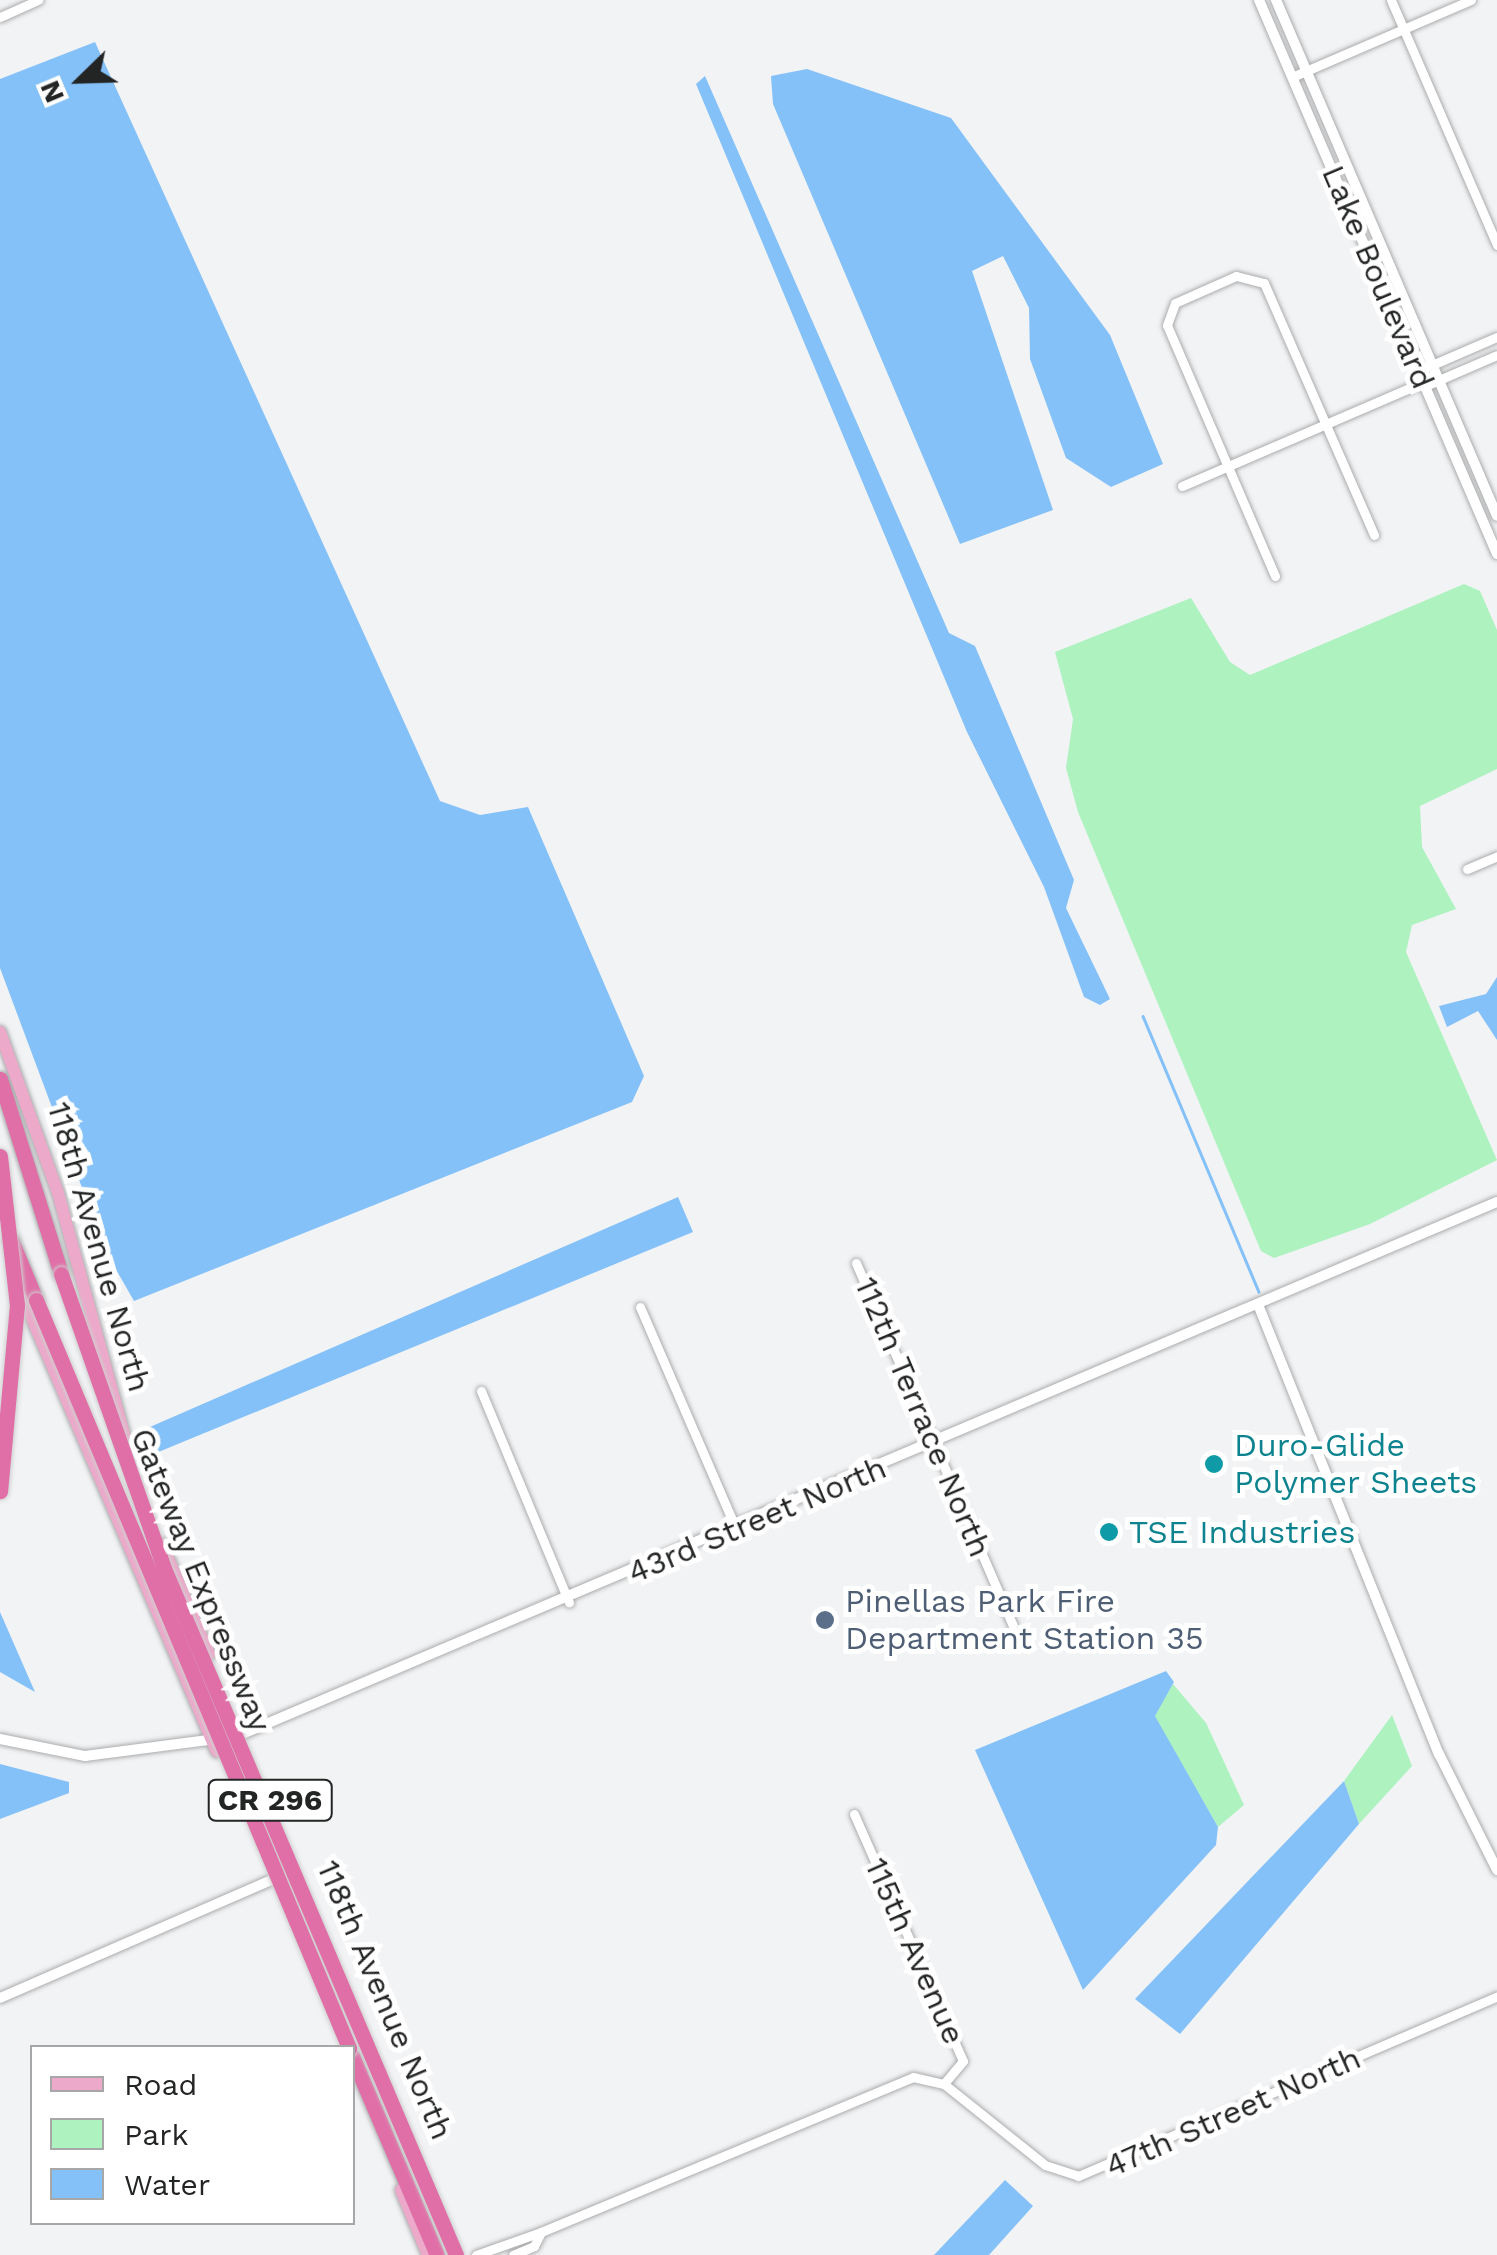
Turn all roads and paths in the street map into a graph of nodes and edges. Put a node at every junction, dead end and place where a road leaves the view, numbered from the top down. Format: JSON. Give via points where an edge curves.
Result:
{"nodes":[{"id":1,"x":38,"y":0,"type":"edge"},
{"id":2,"x":1258,"y":0,"type":"edge"},
{"id":3,"x":1276,"y":0,"type":"edge"},
{"id":4,"x":1391,"y":0,"type":"edge"},
{"id":5,"x":1471,"y":0,"type":"edge"},
{"id":6,"x":0,"y":17,"type":"edge"},
{"id":7,"x":1404,"y":29,"type":"junction"},
{"id":8,"x":1306,"y":71,"type":"junction"},
{"id":9,"x":1292,"y":77,"type":"junction"},
{"id":10,"x":1497,"y":246,"type":"edge"},
{"id":11,"x":1497,"y":337,"type":"edge"},
{"id":12,"x":1497,"y":355,"type":"edge"},
{"id":13,"x":1433,"y":365,"type":"junction"},
{"id":14,"x":1422,"y":380,"type":"junction"},
{"id":15,"x":1439,"y":380,"type":"junction"},
{"id":16,"x":1326,"y":424,"type":"junction"},
{"id":17,"x":1228,"y":466,"type":"junction"},
{"id":18,"x":1182,"y":486,"type":"dead end"},
{"id":19,"x":1497,"y":516,"type":"edge"},
{"id":20,"x":1374,"y":535,"type":"dead end"},
{"id":21,"x":1497,"y":554,"type":"edge"},
{"id":22,"x":1276,"y":576,"type":"dead end"},
{"id":23,"x":1497,"y":856,"type":"edge"},
{"id":24,"x":1467,"y":869,"type":"dead end"},
{"id":25,"x":0,"y":1032,"type":"edge"},
{"id":26,"x":0,"y":1079,"type":"edge"},
{"id":27,"x":0,"y":1156,"type":"edge"},
{"id":28,"x":1497,"y":1202,"type":"edge"},
{"id":29,"x":0,"y":1213,"type":"edge"},
{"id":30,"x":0,"y":1244,"type":"edge"},
{"id":31,"x":856,"y":1263,"type":"dead end"},
{"id":32,"x":640,"y":1306,"type":"dead end"},
{"id":33,"x":1259,"y":1307,"type":"junction"},
{"id":34,"x":481,"y":1391,"type":"dead end"},
{"id":35,"x":934,"y":1444,"type":"junction"},
{"id":36,"x":0,"y":1491,"type":"edge"},
{"id":37,"x":735,"y":1528,"type":"junction"},
{"id":38,"x":569,"y":1602,"type":"junction"},
{"id":39,"x":1013,"y":1626,"type":"dead end"},
{"id":40,"x":0,"y":1738,"type":"edge"},
{"id":41,"x":244,"y":1738,"type":"junction"},
{"id":42,"x":212,"y":1739,"type":"junction"},
{"id":43,"x":854,"y":1814,"type":"dead end"},
{"id":44,"x":1497,"y":1870,"type":"edge"},
{"id":45,"x":272,"y":1880,"type":"junction"},
{"id":46,"x":1497,"y":1996,"type":"edge"},
{"id":47,"x":0,"y":1998,"type":"edge"},
{"id":48,"x":345,"y":2045,"type":"edge"},
{"id":49,"x":345,"y":2045,"type":"edge"},
{"id":50,"x":355,"y":2063,"type":"edge"},
{"id":51,"x":355,"y":2079,"type":"edge"},
{"id":52,"x":944,"y":2084,"type":"junction"},
{"id":53,"x":541,"y":2232,"type":"junction"},
{"id":54,"x":428,"y":2255,"type":"edge"},
{"id":55,"x":437,"y":2255,"type":"edge"},
{"id":56,"x":459,"y":2255,"type":"edge"},
{"id":57,"x":476,"y":2255,"type":"edge"},
{"id":58,"x":513,"y":2255,"type":"edge"}],
"edges":[{"from":1,"to":6,"type":"street"},
{"from":2,"to":9,"type":"street","name":"Lake Boulevard"},
{"from":3,"to":8,"type":"street","name":"Lake Boulevard"},
{"from":4,"to":7,"type":"street"},
{"from":5,"to":7,"type":"street"},
{"from":7,"to":8,"type":"street"},
{"from":7,"to":10,"type":"street"},
{"from":8,"to":9,"type":"street"},
{"from":8,"to":13,"type":"street","name":"Lake Boulevard"},
{"from":9,"to":14,"type":"street","name":"Lake Boulevard"},
{"from":11,"to":13,"type":"street"},
{"from":12,"to":15,"type":"street"},
{"from":13,"to":14,"type":"street"},
{"from":13,"to":15,"type":"street","name":"Lake Boulevard"},
{"from":14,"to":15,"type":"street"},
{"from":14,"to":16,"type":"street"},
{"from":14,"to":21,"type":"street","name":"Lake Boulevard"},
{"from":15,"to":19,"type":"street","name":"Lake Boulevard"},
{"from":16,"to":17,"type":"street"},
{"from":16,"to":17,"type":"street","via":[[1264,282],[1242,274],[1175,303],[1167,326]]},
{"from":16,"to":20,"type":"street"},
{"from":17,"to":18,"type":"street"},
{"from":17,"to":22,"type":"street"},
{"from":23,"to":24,"type":"street"},
{"from":25,"to":41,"type":"main road","name":"118th Avenue North","number":"CR 296","via":[[58,1193],[135,1473]]},
{"from":26,"to":56,"type":"highway","name":"Gateway Expressway","bridge":true,"via":[[163,1566]]},
{"from":27,"to":36,"type":"highway","bridge":true,"via":[[17,1304]]},
{"from":28,"to":33,"type":"street","name":"43rd Street North"},
{"from":29,"to":48,"type":"highway","name":"Gateway Expressway","bridge":true},
{"from":30,"to":42,"type":"main road","name":"118th Avenue North","number":"CR 296"},
{"from":31,"to":35,"type":"street","name":"112th Terrace North"},
{"from":32,"to":37,"type":"street"},
{"from":33,"to":35,"type":"street","name":"43rd Street North"},
{"from":33,"to":44,"type":"street","via":[[1439,1754]]},
{"from":34,"to":38,"type":"street"},
{"from":35,"to":37,"type":"street","name":"43rd Street North"},
{"from":35,"to":39,"type":"street","name":"112th Terrace North"},
{"from":37,"to":38,"type":"street","name":"43rd Street North"},
{"from":38,"to":41,"type":"street","name":"43rd Street North"},
{"from":40,"to":42,"type":"street","name":"43rd Street North","via":[[85,1756]]},
{"from":41,"to":42,"type":"street","name":"43rd Street North"},
{"from":41,"to":56,"type":"main road","name":"118th Avenue North","number":"CR 296"},
{"from":42,"to":45,"type":"main road","name":"118th Avenue North","number":"CR 296"},
{"from":43,"to":52,"type":"street","name":"115th Avenue","via":[[963,2061]]},
{"from":45,"to":47,"type":"street"},
{"from":45,"to":49,"type":"main road","name":"118th Avenue North","number":"CR 296"},
{"from":46,"to":52,"type":"street","name":"47th Street North","via":[[1088,2175],[1046,2165]]},
{"from":50,"to":55,"type":"highway"},
{"from":51,"to":54,"type":"main road","name":"118th Avenue North"},
{"from":52,"to":53,"type":"street","via":[[913,2077]]},
{"from":53,"to":57,"type":"street"},
{"from":53,"to":58,"type":"street","via":[[534,2246]]}]}
